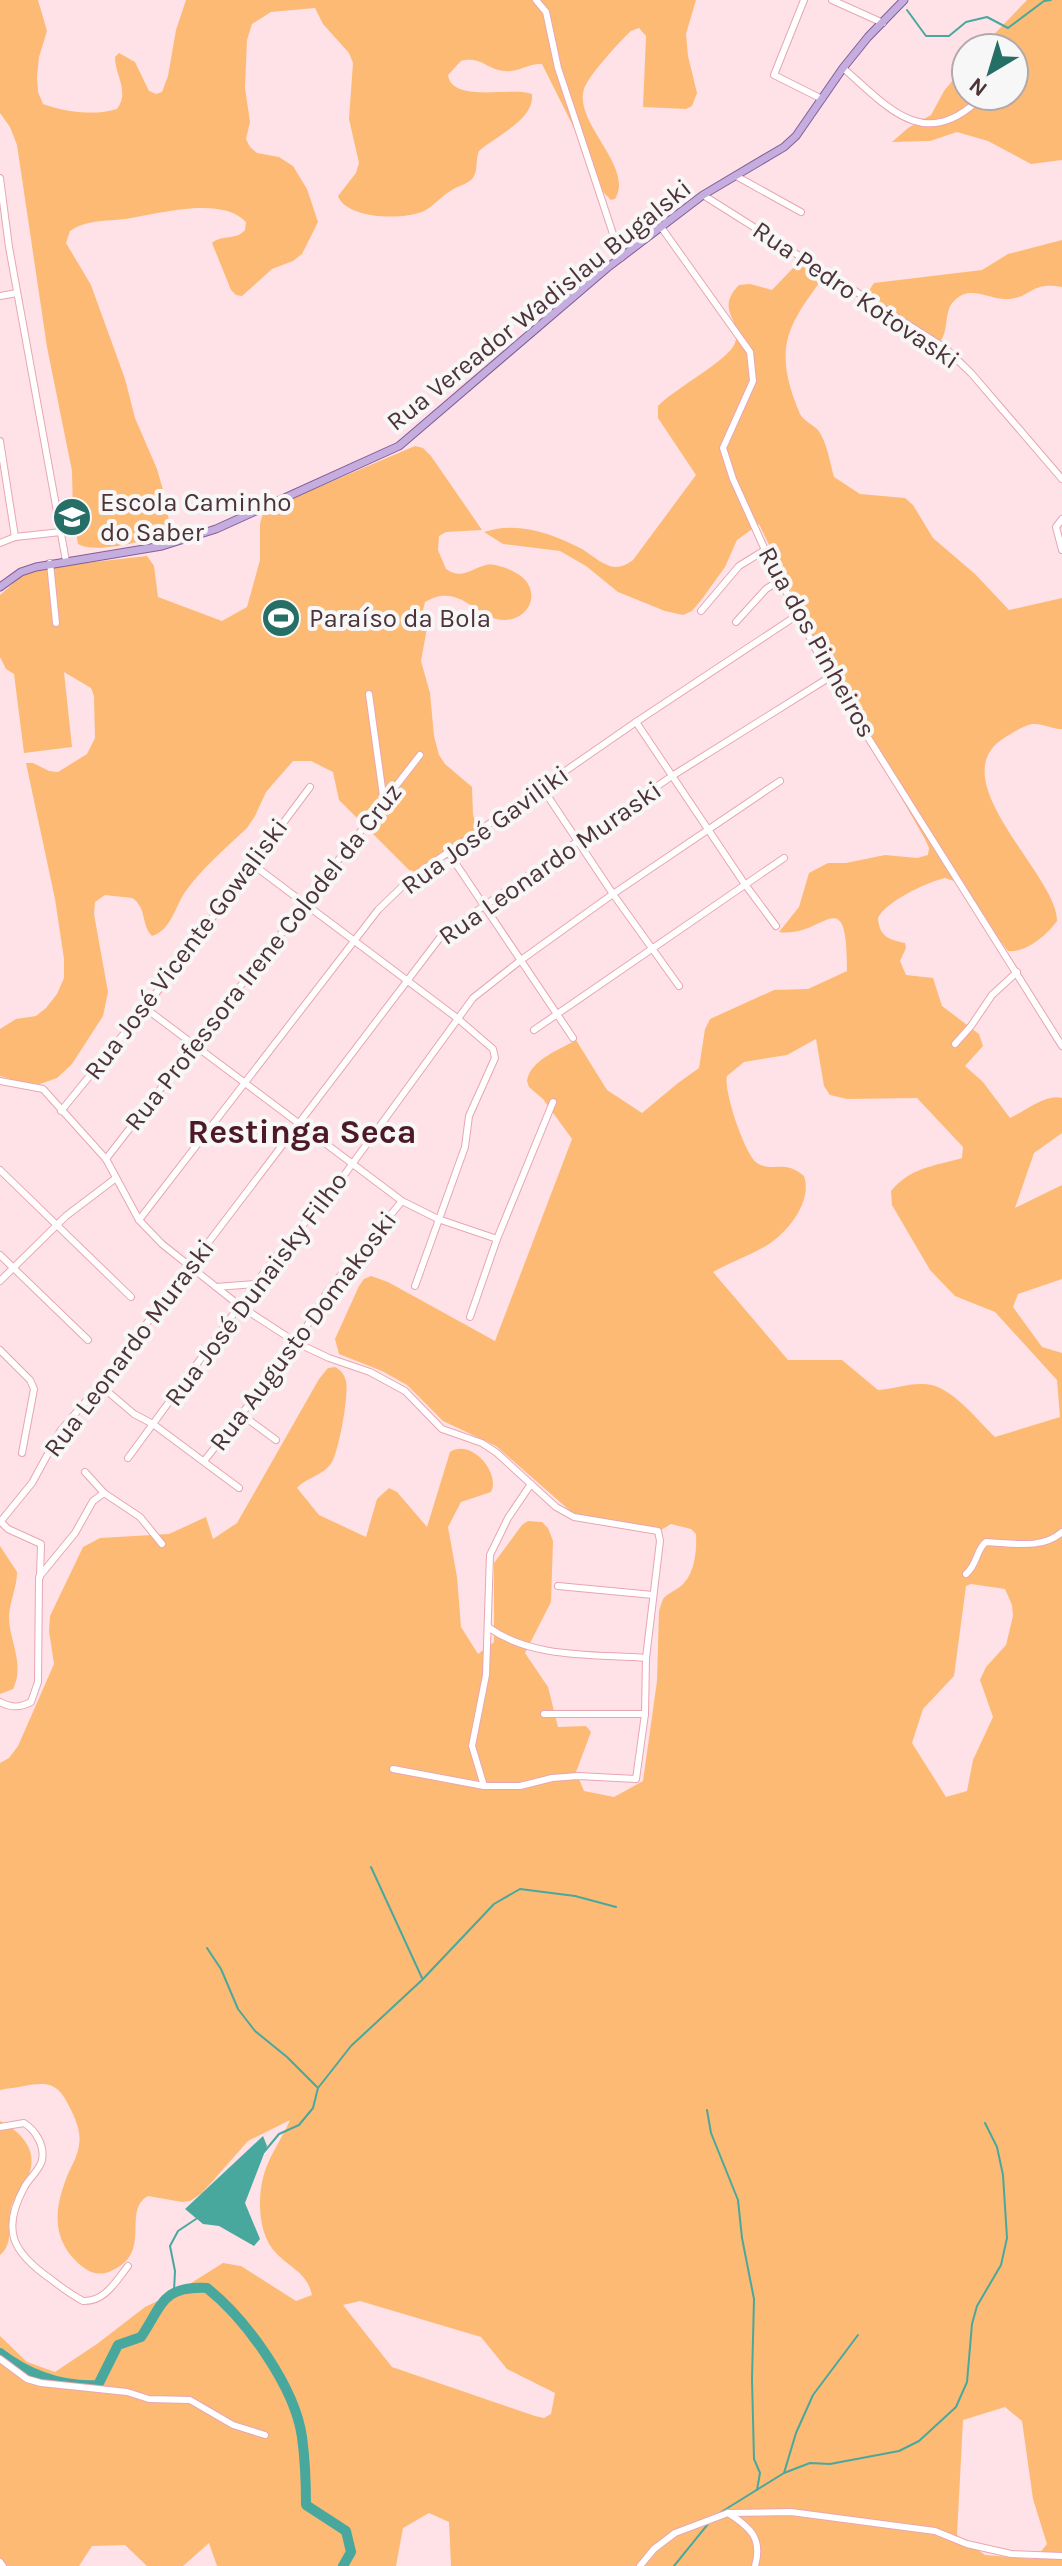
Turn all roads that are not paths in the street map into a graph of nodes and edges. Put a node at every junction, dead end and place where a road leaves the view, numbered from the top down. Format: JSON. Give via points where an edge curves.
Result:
{"nodes":[{"id":1,"x":536,"y":0,"type":"edge"},
{"id":2,"x":804,"y":0,"type":"edge"},
{"id":3,"x":832,"y":0,"type":"edge"},
{"id":4,"x":904,"y":0,"type":"edge"},
{"id":5,"x":883,"y":23,"type":"junction"},
{"id":6,"x":843,"y":68,"type":"junction"},
{"id":7,"x":822,"y":99,"type":"junction"},
{"id":8,"x":963,"y":112,"type":"edge"},
{"id":9,"x":736,"y":176,"type":"junction"},
{"id":10,"x":0,"y":178,"type":"edge"},
{"id":11,"x":703,"y":195,"type":"junction"},
{"id":12,"x":801,"y":212,"type":"dead end"},
{"id":13,"x":661,"y":227,"type":"junction"},
{"id":14,"x":9,"y":247,"type":"junction"},
{"id":15,"x":0,"y":248,"type":"edge"},
{"id":16,"x":621,"y":258,"type":"junction"},
{"id":17,"x":17,"y":293,"type":"junction"},
{"id":18,"x":0,"y":296,"type":"edge"},
{"id":19,"x":0,"y":441,"type":"edge"},
{"id":20,"x":1,"y":454,"type":"edge"},
{"id":21,"x":1062,"y":479,"type":"edge"},
{"id":22,"x":1062,"y":519,"type":"edge"},
{"id":23,"x":61,"y":532,"type":"junction"},
{"id":24,"x":15,"y":537,"type":"junction"},
{"id":25,"x":0,"y":543,"type":"edge"},
{"id":26,"x":765,"y":550,"type":"junction"},
{"id":27,"x":1062,"y":550,"type":"edge"},
{"id":28,"x":66,"y":561,"type":"junction"},
{"id":29,"x":50,"y":563,"type":"junction"},
{"id":30,"x":782,"y":579,"type":"junction"},
{"id":31,"x":0,"y":587,"type":"edge"},
{"id":32,"x":701,"y":611,"type":"dead end"},
{"id":33,"x":799,"y":614,"type":"junction"},
{"id":34,"x":736,"y":622,"type":"dead end"},
{"id":35,"x":56,"y":623,"type":"dead end"},
{"id":36,"x":830,"y":677,"type":"junction"},
{"id":37,"x":369,"y":694,"type":"dead end"},
{"id":38,"x":636,"y":722,"type":"junction"},
{"id":39,"x":420,"y":755,"type":"dead end"},
{"id":40,"x":672,"y":776,"type":"junction"},
{"id":41,"x":780,"y":781,"type":"dead end"},
{"id":42,"x":310,"y":787,"type":"dead end"},
{"id":43,"x":543,"y":789,"type":"junction"},
{"id":44,"x":384,"y":803,"type":"junction"},
{"id":45,"x":709,"y":830,"type":"junction"},
{"id":46,"x":579,"y":841,"type":"junction"},
{"id":47,"x":448,"y":852,"type":"junction"},
{"id":48,"x":256,"y":857,"type":"junction"},
{"id":49,"x":784,"y":858,"type":"dead end"},
{"id":50,"x":744,"y":883,"type":"junction"},
{"id":51,"x":613,"y":894,"type":"junction"},
{"id":52,"x":304,"y":903,"type":"junction"},
{"id":53,"x":484,"y":905,"type":"junction"},
{"id":54,"x":776,"y":926,"type":"dead end"},
{"id":55,"x":355,"y":942,"type":"junction"},
{"id":56,"x":650,"y":947,"type":"junction"},
{"id":57,"x":521,"y":960,"type":"junction"},
{"id":58,"x":1017,"y":972,"type":"junction"},
{"id":59,"x":408,"y":981,"type":"junction"},
{"id":60,"x":679,"y":986,"type":"dead end"},
{"id":61,"x":145,"y":1008,"type":"junction"},
{"id":62,"x":557,"y":1015,"type":"junction"},
{"id":63,"x":457,"y":1018,"type":"junction"},
{"id":64,"x":534,"y":1030,"type":"dead end"},
{"id":65,"x":573,"y":1038,"type":"dead end"},
{"id":66,"x":955,"y":1044,"type":"dead end"},
{"id":67,"x":195,"y":1045,"type":"junction"},
{"id":68,"x":1062,"y":1046,"type":"edge"},
{"id":69,"x":0,"y":1081,"type":"edge"},
{"id":70,"x":246,"y":1085,"type":"junction"},
{"id":71,"x":553,"y":1102,"type":"dead end"},
{"id":72,"x":61,"y":1111,"type":"junction"},
{"id":73,"x":300,"y":1125,"type":"junction"},
{"id":74,"x":106,"y":1159,"type":"junction"},
{"id":75,"x":352,"y":1162,"type":"junction"},
{"id":76,"x":0,"y":1170,"type":"edge"},
{"id":77,"x":116,"y":1178,"type":"junction"},
{"id":78,"x":402,"y":1201,"type":"junction"},
{"id":79,"x":438,"y":1219,"type":"junction"},
{"id":80,"x":139,"y":1220,"type":"junction"},
{"id":81,"x":56,"y":1226,"type":"junction"},
{"id":82,"x":497,"y":1239,"type":"junction"},
{"id":83,"x":0,"y":1255,"type":"edge"},
{"id":84,"x":190,"y":1266,"type":"junction"},
{"id":85,"x":13,"y":1268,"type":"junction"},
{"id":86,"x":0,"y":1281,"type":"edge"},
{"id":87,"x":255,"y":1284,"type":"junction"},
{"id":88,"x":415,"y":1286,"type":"dead end"},
{"id":89,"x":216,"y":1287,"type":"junction"},
{"id":90,"x":131,"y":1297,"type":"dead end"},
{"id":91,"x":240,"y":1306,"type":"junction"},
{"id":92,"x":470,"y":1317,"type":"dead end"},
{"id":93,"x":88,"y":1340,"type":"dead end"},
{"id":94,"x":297,"y":1343,"type":"junction"},
{"id":95,"x":0,"y":1350,"type":"edge"},
{"id":96,"x":100,"y":1385,"type":"junction"},
{"id":97,"x":241,"y":1414,"type":"junction"},
{"id":98,"x":153,"y":1424,"type":"junction"},
{"id":99,"x":276,"y":1440,"type":"dead end"},
{"id":100,"x":22,"y":1453,"type":"dead end"},
{"id":101,"x":128,"y":1458,"type":"dead end"},
{"id":102,"x":204,"y":1461,"type":"junction"},
{"id":103,"x":85,"y":1472,"type":"dead end"},
{"id":104,"x":531,"y":1484,"type":"junction"},
{"id":105,"x":239,"y":1488,"type":"dead end"},
{"id":106,"x":104,"y":1493,"type":"junction"},
{"id":107,"x":0,"y":1521,"type":"edge"},
{"id":108,"x":1062,"y":1532,"type":"edge"},
{"id":109,"x":162,"y":1544,"type":"dead end"},
{"id":110,"x":966,"y":1574,"type":"dead end"},
{"id":111,"x":39,"y":1577,"type":"junction"},
{"id":112,"x":558,"y":1586,"type":"dead end"},
{"id":113,"x":653,"y":1595,"type":"junction"},
{"id":114,"x":488,"y":1627,"type":"junction"},
{"id":115,"x":646,"y":1658,"type":"junction"},
{"id":116,"x":0,"y":1702,"type":"edge"},
{"id":117,"x":544,"y":1714,"type":"dead end"},
{"id":118,"x":645,"y":1714,"type":"junction"},
{"id":119,"x":393,"y":1769,"type":"dead end"},
{"id":120,"x":484,"y":1786,"type":"junction"},
{"id":121,"x":0,"y":2127,"type":"edge"},
{"id":122,"x":128,"y":2266,"type":"dead end"},
{"id":123,"x":0,"y":2359,"type":"edge"},
{"id":124,"x":265,"y":2435,"type":"dead end"},
{"id":125,"x":728,"y":2513,"type":"junction"},
{"id":126,"x":1062,"y":2556,"type":"edge"},
{"id":127,"x":640,"y":2566,"type":"edge"},
{"id":128,"x":755,"y":2566,"type":"edge"}],
"edges":[{"from":1,"to":16,"type":"street","via":[[546,12],[558,68]]},
{"from":2,"to":7,"type":"street","via":[[774,75]]},
{"from":3,"to":5,"type":"street"},
{"from":4,"to":5,"type":"main road","name":"Rua Vereador Wadislau Bugalski"},
{"from":5,"to":6,"type":"main road","name":"Rua Vereador Wadislau Bugalski"},
{"from":6,"to":7,"type":"main road","name":"Rua Vereador Wadislau Bugalski"},
{"from":6,"to":8,"type":"street","via":[[901,117],[919,124],[953,120]]},
{"from":7,"to":9,"type":"main road","name":"Rua Vereador Wadislau Bugalski","via":[[784,147]]},
{"from":9,"to":11,"type":"main road","name":"Rua Vereador Wadislau Bugalski"},
{"from":9,"to":12,"type":"street"},
{"from":10,"to":14,"type":"street"},
{"from":11,"to":13,"type":"main road","name":"Rua Vereador Wadislau Bugalski"},
{"from":11,"to":21,"type":"street","name":"Rua Pedro Kotovaski","via":[[945,348]]},
{"from":13,"to":16,"type":"main road","name":"Rua Vereador Wadislau Bugalski"},
{"from":13,"to":26,"type":"street","name":"Rua dos Pinheiros","via":[[750,352],[753,381],[723,448]]},
{"from":14,"to":15,"type":"street"},
{"from":14,"to":17,"type":"street"},
{"from":16,"to":28,"type":"main road","name":"Rua Vereador Wadislau Bugalski","via":[[399,446],[216,529],[162,546]]},
{"from":17,"to":18,"type":"street"},
{"from":17,"to":23,"type":"street"},
{"from":19,"to":20,"type":"street"},
{"from":20,"to":24,"type":"street"},
{"from":22,"to":27,"type":"street","via":[[1056,527]]},
{"from":23,"to":24,"type":"street"},
{"from":23,"to":28,"type":"street"},
{"from":24,"to":25,"type":"street"},
{"from":26,"to":30,"type":"street","name":"Rua dos Pinheiros"},
{"from":26,"to":32,"type":"street","via":[[739,566]]},
{"from":28,"to":29,"type":"main road","name":"Rua Vereador Wadislau Bugalski"},
{"from":29,"to":31,"type":"main road","name":"Rua Vereador Wadislau Bugalski","via":[[21,572]]},
{"from":29,"to":35,"type":"street"},
{"from":30,"to":33,"type":"street","name":"Rua dos Pinheiros"},
{"from":30,"to":34,"type":"street"},
{"from":33,"to":36,"type":"street","name":"Rua dos Pinheiros"},
{"from":33,"to":38,"type":"street","name":"Rua José Gaviliki"},
{"from":36,"to":40,"type":"street","name":"Rua Leonardo Muraski"},
{"from":36,"to":58,"type":"street","name":"Rua dos Pinheiros"},
{"from":37,"to":44,"type":"street"},
{"from":38,"to":40,"type":"street"},
{"from":38,"to":43,"type":"street","name":"Rua José Gaviliki"},
{"from":39,"to":44,"type":"street","name":"Rua Professora Irene Colodel da Cruz"},
{"from":40,"to":45,"type":"street"},
{"from":40,"to":46,"type":"street","name":"Rua Leonardo Muraski"},
{"from":41,"to":45,"type":"street","name":"Rua José Dunaisky Filho"},
{"from":42,"to":48,"type":"street","name":"Rua José Vicente Gowaliski"},
{"from":43,"to":46,"type":"street"},
{"from":43,"to":47,"type":"street","name":"Rua José Gaviliki"},
{"from":44,"to":52,"type":"street","name":"Rua Professora Irene Colodel da Cruz"},
{"from":45,"to":50,"type":"street"},
{"from":45,"to":51,"type":"street","name":"Rua José Dunaisky Filho"},
{"from":46,"to":51,"type":"street"},
{"from":46,"to":53,"type":"street","name":"Rua Leonardo Muraski"},
{"from":47,"to":53,"type":"street"},
{"from":47,"to":55,"type":"street","name":"Rua José Gaviliki","via":[[411,878]]},
{"from":48,"to":52,"type":"street","via":[[260,870]]},
{"from":48,"to":61,"type":"street","name":"Rua José Vicente Gowaliski"},
{"from":49,"to":50,"type":"street"},
{"from":50,"to":54,"type":"street"},
{"from":50,"to":56,"type":"street"},
{"from":51,"to":56,"type":"street"},
{"from":51,"to":57,"type":"street","name":"Rua José Dunaisky Filho"},
{"from":52,"to":55,"type":"street"},
{"from":52,"to":67,"type":"street","name":"Rua Professora Irene Colodel da Cruz"},
{"from":53,"to":57,"type":"street"},
{"from":53,"to":59,"type":"street","name":"Rua Leonardo Muraski","via":[[442,935]]},
{"from":55,"to":59,"type":"street"},
{"from":55,"to":70,"type":"street","name":"Rua José Gaviliki"},
{"from":56,"to":60,"type":"street"},
{"from":56,"to":62,"type":"street"},
{"from":57,"to":62,"type":"street"},
{"from":57,"to":63,"type":"street","name":"Rua José Dunaisky Filho","via":[[473,998]]},
{"from":58,"to":66,"type":"street"},
{"from":58,"to":68,"type":"street","name":"Rua dos Pinheiros"},
{"from":59,"to":63,"type":"street"},
{"from":59,"to":73,"type":"street","name":"Rua Leonardo Muraski"},
{"from":61,"to":67,"type":"street"},
{"from":61,"to":72,"type":"street","name":"Rua José Vicente Gowaliski"},
{"from":62,"to":64,"type":"street"},
{"from":62,"to":65,"type":"street"},
{"from":63,"to":75,"type":"street","name":"Rua José Dunaisky Filho"},
{"from":63,"to":79,"type":"street","via":[[493,1049],[495,1058],[469,1116],[465,1147]]},
{"from":67,"to":70,"type":"street"},
{"from":67,"to":74,"type":"street","name":"Rua Professora Irene Colodel da Cruz"},
{"from":69,"to":72,"type":"street","via":[[43,1089]]},
{"from":70,"to":73,"type":"street"},
{"from":70,"to":80,"type":"street","name":"Rua José Gaviliki"},
{"from":71,"to":82,"type":"street"},
{"from":72,"to":74,"type":"street"},
{"from":73,"to":75,"type":"street"},
{"from":73,"to":84,"type":"street","name":"Rua Leonardo Muraski"},
{"from":74,"to":77,"type":"street"},
{"from":75,"to":78,"type":"street"},
{"from":75,"to":87,"type":"street","name":"Rua José Dunaisky Filho"},
{"from":76,"to":81,"type":"street"},
{"from":77,"to":80,"type":"street"},
{"from":77,"to":81,"type":"street"},
{"from":78,"to":79,"type":"street"},
{"from":78,"to":94,"type":"street","name":"Rua Augusto Domakoski","via":[[327,1292]]},
{"from":79,"to":82,"type":"street"},
{"from":79,"to":88,"type":"street"},
{"from":80,"to":84,"type":"street"},
{"from":81,"to":85,"type":"street"},
{"from":81,"to":90,"type":"street"},
{"from":82,"to":92,"type":"street"},
{"from":83,"to":85,"type":"street"},
{"from":84,"to":89,"type":"street"},
{"from":84,"to":96,"type":"street","name":"Rua Leonardo Muraski"},
{"from":85,"to":86,"type":"street"},
{"from":85,"to":93,"type":"street"},
{"from":87,"to":89,"type":"street"},
{"from":87,"to":91,"type":"street","name":"Rua José Dunaisky Filho"},
{"from":89,"to":91,"type":"street"},
{"from":91,"to":94,"type":"street"},
{"from":91,"to":98,"type":"street","name":"Rua José Dunaisky Filho"},
{"from":94,"to":97,"type":"street","name":"Rua Augusto Domakoski"},
{"from":94,"to":104,"type":"street","via":[[405,1391],[442,1429],[482,1443]]},
{"from":95,"to":100,"type":"street","via":[[34,1389]]},
{"from":96,"to":98,"type":"street"},
{"from":96,"to":107,"type":"street","name":"Rua Leonardo Muraski","via":[[61,1430],[32,1483]]},
{"from":97,"to":99,"type":"street"},
{"from":97,"to":102,"type":"street","name":"Rua Augusto Domakoski"},
{"from":98,"to":101,"type":"street","name":"Rua José Dunaisky Filho"},
{"from":98,"to":102,"type":"street"},
{"from":102,"to":105,"type":"street"},
{"from":103,"to":106,"type":"street"},
{"from":104,"to":113,"type":"street","via":[[574,1517],[658,1531]]},
{"from":104,"to":114,"type":"street","via":[[490,1555]]},
{"from":106,"to":109,"type":"street","via":[[140,1517]]},
{"from":106,"to":111,"type":"street"},
{"from":107,"to":111,"type":"street","via":[[41,1544]]},
{"from":108,"to":110,"type":"street","via":[[1041,1544],[986,1542]]},
{"from":111,"to":116,"type":"street","via":[[38,1682],[31,1702],[22,1707]]},
{"from":112,"to":113,"type":"street"},
{"from":113,"to":115,"type":"street"},
{"from":114,"to":115,"type":"street","via":[[506,1641],[542,1650]]},
{"from":114,"to":120,"type":"street","via":[[486,1675],[472,1746]]},
{"from":115,"to":118,"type":"street"},
{"from":117,"to":118,"type":"street"},
{"from":118,"to":120,"type":"street","via":[[636,1779],[578,1776]]},
{"from":119,"to":120,"type":"street"},
{"from":121,"to":122,"type":"street","via":[[24,2123],[33,2129],[42,2150],[39,2167],[15,2211],[12,2231],[21,2255],[83,2301],[109,2290]]},
{"from":123,"to":124,"type":"street","via":[[41,2383],[190,2400],[233,2425]]},
{"from":125,"to":126,"type":"street","via":[[819,2515],[935,2531],[1011,2554]]},
{"from":125,"to":127,"type":"street","via":[[675,2533]]},
{"from":125,"to":128,"type":"street","via":[[754,2534],[759,2552]]}]}
